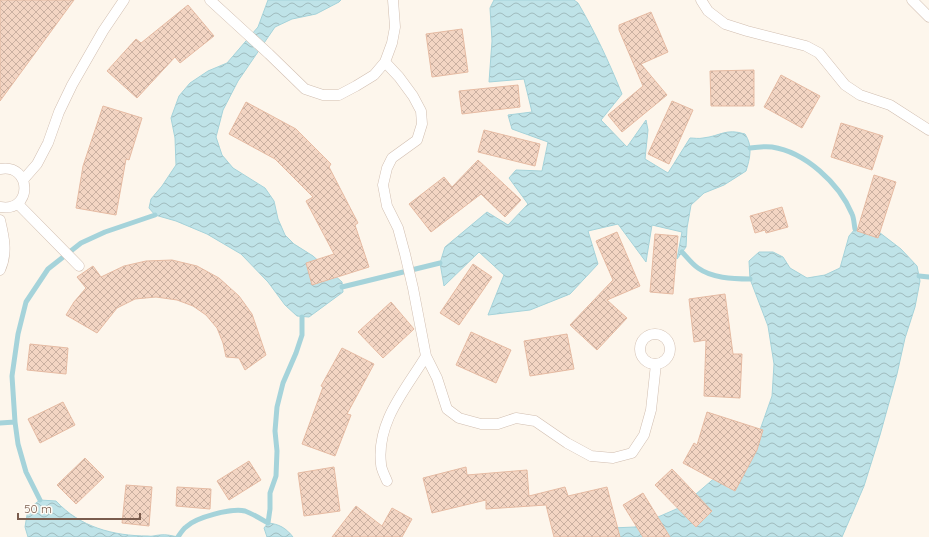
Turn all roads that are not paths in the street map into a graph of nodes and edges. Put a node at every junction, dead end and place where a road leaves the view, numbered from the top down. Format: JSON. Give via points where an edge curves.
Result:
{"nodes":[{"id":1,"x":124,"y":0,"type":"edge"},
{"id":2,"x":210,"y":0,"type":"edge"},
{"id":3,"x":393,"y":0,"type":"edge"},
{"id":4,"x":701,"y":0,"type":"edge"},
{"id":5,"x":912,"y":0,"type":"edge"},
{"id":6,"x":929,"y":17,"type":"edge"},
{"id":7,"x":385,"y":62,"type":"junction"},
{"id":8,"x":929,"y":130,"type":"edge"},
{"id":9,"x":0,"y":169,"type":"edge"},
{"id":10,"x":23,"y":180,"type":"junction"},
{"id":11,"x":18,"y":204,"type":"junction"},
{"id":12,"x":0,"y":208,"type":"edge"},
{"id":13,"x":0,"y":220,"type":"edge"},
{"id":14,"x":77,"y":264,"type":"dead end"},
{"id":15,"x":0,"y":270,"type":"edge"},
{"id":16,"x":426,"y":356,"type":"junction"},
{"id":17,"x":656,"y":364,"type":"dead end"},
{"id":18,"x":388,"y":481,"type":"dead end"}],
"edges":[{"from":1,"to":10,"type":"lane","via":[[72,85],[37,164]]},
{"from":2,"to":7,"type":"lane","via":[[305,89],[323,95],[339,95],[374,75]]},
{"from":3,"to":7,"type":"lane","via":[[395,26]]},
{"from":4,"to":8,"type":"lane","via":[[708,11],[725,24],[806,46],[819,53],[846,85],[860,95],[890,105]]},
{"from":5,"to":6,"type":"lane"},
{"from":7,"to":16,"type":"lane","via":[[413,96],[421,111],[422,124],[417,140],[392,158],[383,185],[387,206],[398,228],[407,260]]},
{"from":9,"to":10,"type":"lane","via":[[14,171]]},
{"from":10,"to":11,"type":"lane","via":[[25,192]]},
{"from":11,"to":12,"type":"lane"},
{"from":11,"to":14,"type":"lane"},
{"from":13,"to":15,"type":"lane","via":[[5,254]]},
{"from":16,"to":17,"type":"lane","via":[[437,378],[447,409],[459,418],[481,424],[498,424],[516,418],[535,421],[591,456],[613,458],[632,452],[644,436],[651,410]]},
{"from":16,"to":18,"type":"lane","via":[[399,396],[388,419],[381,443],[381,465]]}]}
